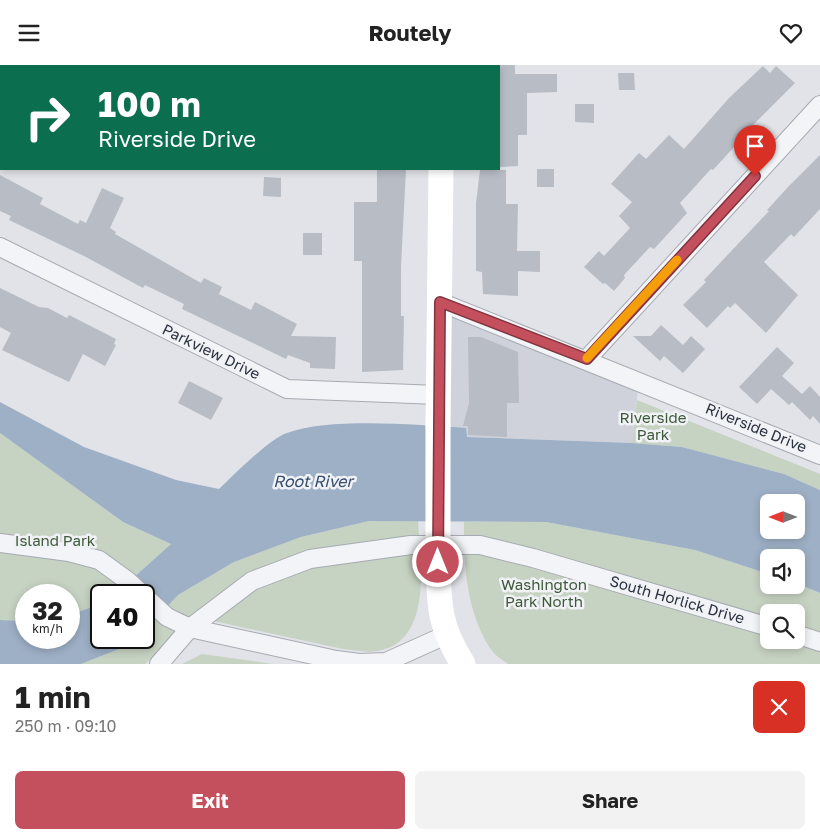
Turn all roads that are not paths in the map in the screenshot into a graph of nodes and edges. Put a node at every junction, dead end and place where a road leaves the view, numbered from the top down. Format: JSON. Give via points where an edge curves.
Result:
{"nodes":[{"id":1,"x":820,"y":105,"type":"edge"},
{"id":2,"x":440,"y":170,"type":"edge"},
{"id":3,"x":0,"y":247,"type":"edge"},
{"id":4,"x":440,"y":302,"type":"junction"},
{"id":5,"x":587,"y":359,"type":"junction"},
{"id":6,"x":438,"y":395,"type":"junction"},
{"id":7,"x":820,"y":455,"type":"edge"},
{"id":8,"x":0,"y":543,"type":"edge"},
{"id":9,"x":760,"y":624,"type":"edge"},
{"id":10,"x":190,"y":627,"type":"junction"},
{"id":11,"x":446,"y":635,"type":"junction"},
{"id":12,"x":805,"y":637,"type":"edge"},
{"id":13,"x":820,"y":642,"type":"edge"},
{"id":14,"x":412,"y":658,"type":"edge"},
{"id":15,"x":158,"y":664,"type":"edge"},
{"id":16,"x":463,"y":664,"type":"edge"}],
"edges":[{"from":1,"to":5,"type":"street"},
{"from":2,"to":4,"type":"street"},
{"from":3,"to":6,"type":"street","name":"Parkview Drive","via":[[287,389]]},
{"from":4,"to":5,"type":"street","name":"Riverside Drive"},
{"from":4,"to":6,"type":"street"},
{"from":5,"to":7,"type":"street","name":"Riverside Drive"},
{"from":6,"to":11,"type":"street","bridge":true,"via":[[438,562]]},
{"from":8,"to":10,"type":"street","via":[[69,552],[99,560],[115,570],[167,617]]},
{"from":9,"to":10,"type":"street","name":"South Horlick Drive","via":[[480,545],[411,545],[310,559],[252,581]]},
{"from":10,"to":14,"type":"street","via":[[359,663]]},
{"from":10,"to":15,"type":"street","name":"South Horlick Drive"},
{"from":11,"to":14,"type":"street"},
{"from":11,"to":16,"type":"street"},
{"from":12,"to":13,"type":"street"}]}
